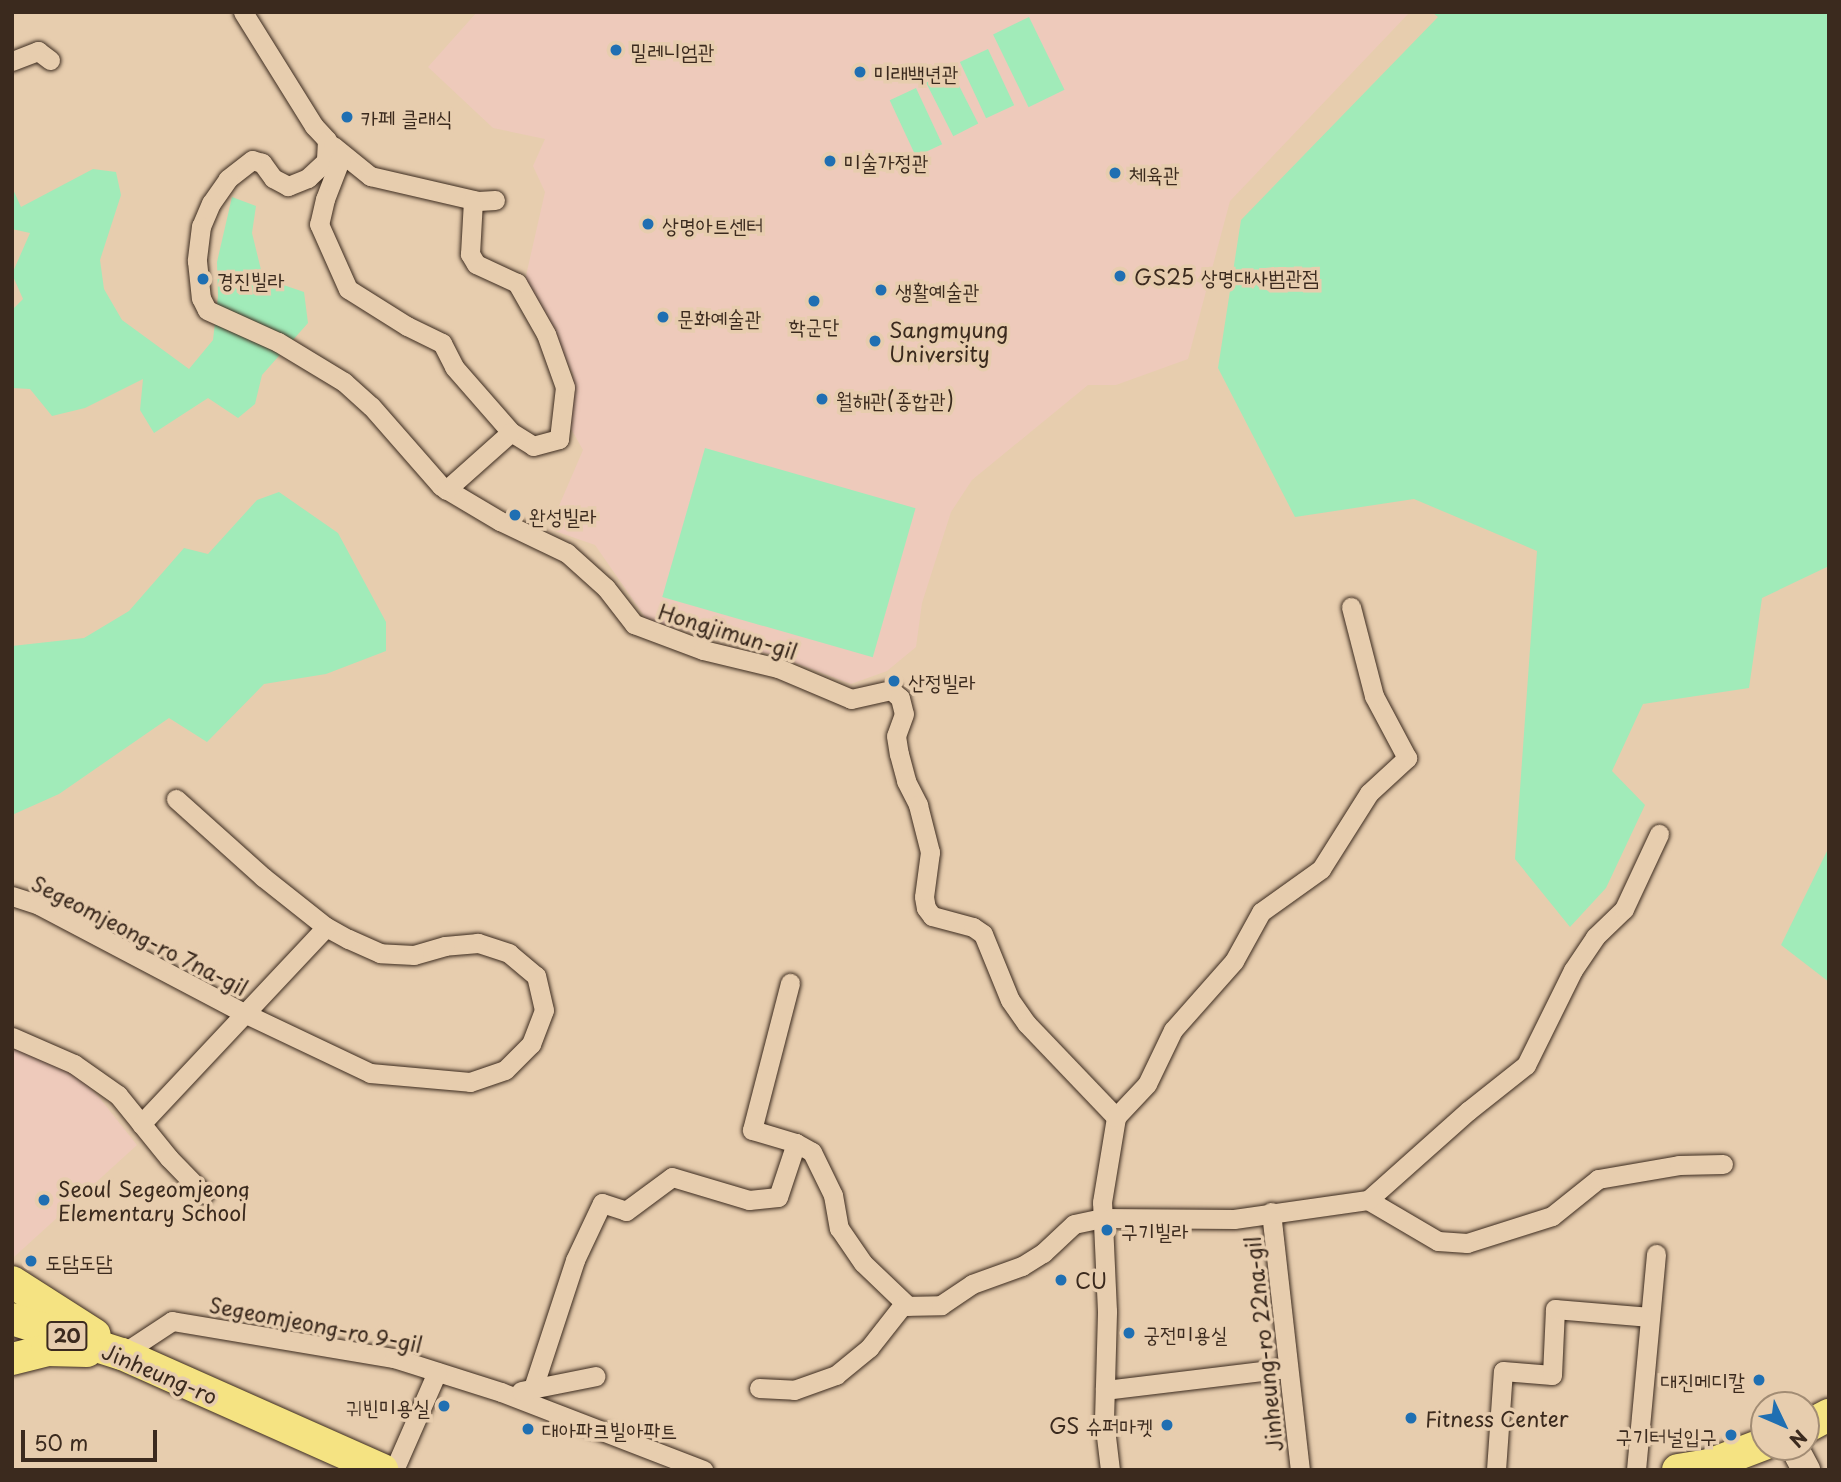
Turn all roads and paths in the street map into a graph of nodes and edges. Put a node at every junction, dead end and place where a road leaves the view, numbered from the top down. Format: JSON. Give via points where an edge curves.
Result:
{"nodes":[{"id":1,"x":243,"y":12,"type":"edge"},
{"id":2,"x":50,"y":60,"type":"dead end"},
{"id":3,"x":12,"y":61,"type":"edge"},
{"id":4,"x":327,"y":140,"type":"junction"},
{"id":5,"x":342,"y":155,"type":"junction"},
{"id":6,"x":473,"y":200,"type":"junction"},
{"id":7,"x":495,"y":200,"type":"dead end"},
{"id":8,"x":511,"y":432,"type":"junction"},
{"id":9,"x":446,"y":489,"type":"junction"},
{"id":10,"x":1351,"y":607,"type":"dead end"},
{"id":11,"x":176,"y":799,"type":"dead end"},
{"id":12,"x":1659,"y":834,"type":"dead end"},
{"id":13,"x":12,"y":896,"type":"edge"},
{"id":14,"x":326,"y":927,"type":"junction"},
{"id":15,"x":790,"y":984,"type":"dead end"},
{"id":16,"x":246,"y":1014,"type":"junction"},
{"id":17,"x":12,"y":1037,"type":"edge"},
{"id":18,"x":1116,"y":1117,"type":"junction"},
{"id":19,"x":141,"y":1124,"type":"junction"},
{"id":20,"x":796,"y":1143,"type":"junction"},
{"id":21,"x":1723,"y":1164,"type":"dead end"},
{"id":22,"x":204,"y":1194,"type":"dead end"},
{"id":23,"x":1368,"y":1200,"type":"junction"},
{"id":24,"x":1271,"y":1212,"type":"junction"},
{"id":25,"x":1102,"y":1218,"type":"junction"},
{"id":26,"x":1656,"y":1254,"type":"dead end"},
{"id":27,"x":12,"y":1282,"type":"edge"},
{"id":28,"x":908,"y":1306,"type":"junction"},
{"id":29,"x":1650,"y":1317,"type":"junction"},
{"id":30,"x":12,"y":1319,"type":"edge"},
{"id":31,"x":122,"y":1354,"type":"junction"},
{"id":32,"x":12,"y":1359,"type":"edge"},
{"id":33,"x":1288,"y":1368,"type":"junction"},
{"id":34,"x":438,"y":1372,"type":"junction"},
{"id":35,"x":596,"y":1376,"type":"dead end"},
{"id":36,"x":533,"y":1388,"type":"junction"},
{"id":37,"x":759,"y":1388,"type":"dead end"},
{"id":38,"x":1105,"y":1390,"type":"junction"},
{"id":39,"x":508,"y":1395,"type":"junction"},
{"id":40,"x":1750,"y":1449,"type":"edge"},
{"id":41,"x":699,"y":1469,"type":"edge"},
{"id":42,"x":1107,"y":1469,"type":"edge"},
{"id":43,"x":382,"y":1470,"type":"edge"},
{"id":44,"x":394,"y":1470,"type":"edge"},
{"id":45,"x":1300,"y":1470,"type":"edge"},
{"id":46,"x":1496,"y":1470,"type":"edge"},
{"id":47,"x":1636,"y":1470,"type":"edge"},
{"id":48,"x":1678,"y":1470,"type":"edge"}],
"edges":[{"from":1,"to":4,"type":"street"},
{"from":2,"to":3,"type":"street","via":[[38,51]]},
{"from":4,"to":5,"type":"street"},
{"from":4,"to":9,"type":"street","name":"Hongjimun-gil","via":[[326,161],[288,186],[273,178],[262,163],[251,160],[228,179],[201,226],[197,261],[201,298],[207,310],[278,342],[344,383],[371,406]]},
{"from":5,"to":6,"type":"street","via":[[370,176]]},
{"from":5,"to":8,"type":"street","via":[[319,224],[348,289],[442,343],[454,367]]},
{"from":6,"to":7,"type":"street"},
{"from":6,"to":8,"type":"street","via":[[470,254],[476,264],[517,283],[546,334],[565,387],[559,439],[533,446]]},
{"from":8,"to":9,"type":"street"},
{"from":9,"to":18,"type":"street","name":"Hongjimun-gil","via":[[567,553],[606,588],[634,624],[646,630],[778,668],[851,699],[891,690],[900,698],[904,714],[897,736],[899,754],[930,852],[926,908],[932,916],[984,934],[1015,1008]]},
{"from":10,"to":18,"type":"street","via":[[1374,696],[1407,758],[1368,793],[1321,869],[1261,912],[1234,961],[1173,1030],[1147,1084]]},
{"from":11,"to":14,"type":"street","name":"Segeomjeong-ro 7na-gil","via":[[262,877]]},
{"from":12,"to":23,"type":"street","via":[[1624,909],[1595,937],[1573,970],[1527,1065]]},
{"from":13,"to":16,"type":"street","name":"Segeomjeong-ro 7na-gil","via":[[39,905]]},
{"from":14,"to":16,"type":"street","name":"Segeomjeong-ro 7na-gil"},
{"from":14,"to":16,"type":"street","name":"Segeomjeong-ro 7na-gil","via":[[380,953],[414,955],[478,943],[509,953],[536,976],[544,1010],[531,1045],[505,1070],[470,1082],[370,1073]]},
{"from":15,"to":20,"type":"street","via":[[752,1130]]},
{"from":16,"to":19,"type":"street"},
{"from":17,"to":19,"type":"street","via":[[74,1064],[118,1095]]},
{"from":18,"to":25,"type":"street"},
{"from":19,"to":22,"type":"street"},
{"from":20,"to":28,"type":"street","via":[[811,1153],[833,1195],[839,1228],[863,1263]]},
{"from":20,"to":36,"type":"street","via":[[778,1197],[749,1200],[672,1177],[626,1211],[602,1203],[575,1260]]},
{"from":21,"to":23,"type":"street","via":[[1679,1164],[1598,1179],[1552,1216],[1467,1243],[1438,1241]]},
{"from":23,"to":24,"type":"street","name":"Jinheung-ro 22na-gil"},
{"from":24,"to":25,"type":"street","name":"Jinheung-ro 22na-gil","via":[[1234,1219]]},
{"from":24,"to":33,"type":"street","name":"Jinheung-ro 22na-gil"},
{"from":25,"to":28,"type":"street","name":"Jinheung-ro 22na-gil","via":[[1074,1224],[1022,1266],[972,1284],[941,1305]]},
{"from":25,"to":38,"type":"street"},
{"from":26,"to":29,"type":"street"},
{"from":27,"to":31,"type":"main road"},
{"from":28,"to":37,"type":"street","via":[[902,1306],[869,1348],[836,1375],[794,1390]]},
{"from":29,"to":46,"type":"street","via":[[1555,1309],[1552,1375],[1503,1371]]},
{"from":29,"to":47,"type":"street"},
{"from":30,"to":31,"type":"main road","name":"Jinheung-ro","number":"20"},
{"from":31,"to":32,"type":"main road","via":[[47,1350]]},
{"from":31,"to":34,"type":"street","name":"Segeomjeong-ro 9-gil","via":[[172,1321],[394,1358]]},
{"from":31,"to":43,"type":"main road","name":"Jinheung-ro","number":"20"},
{"from":33,"to":38,"type":"street"},
{"from":33,"to":45,"type":"street","name":"Jinheung-ro 22na-gil"},
{"from":34,"to":39,"type":"street","name":"Segeomjeong-ro 9-gil"},
{"from":34,"to":44,"type":"street"},
{"from":35,"to":36,"type":"street"},
{"from":36,"to":39,"type":"street"},
{"from":38,"to":42,"type":"street"},
{"from":39,"to":41,"type":"street","name":"Segeomjeong-ro 9-gil"},
{"from":40,"to":48,"type":"main road","via":[[1709,1465]]}]}
